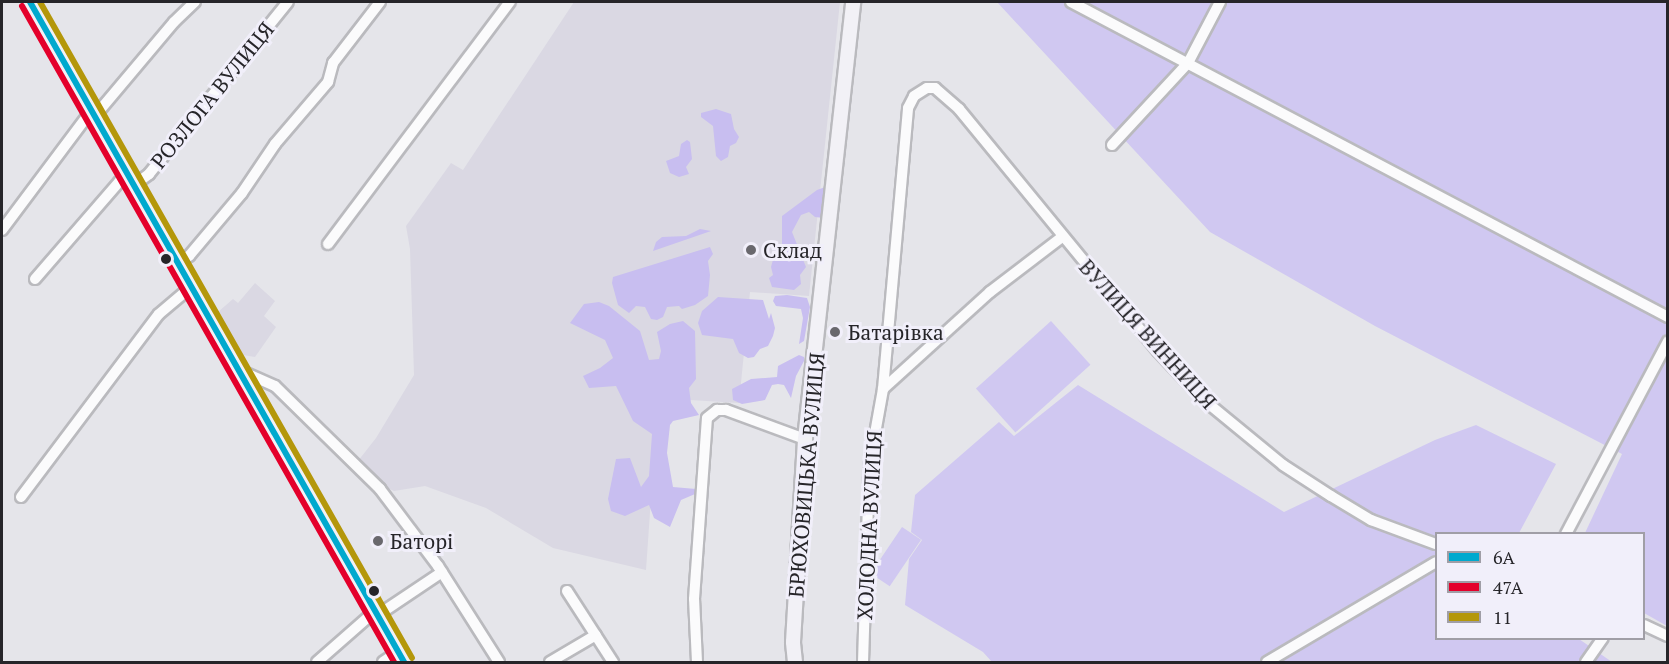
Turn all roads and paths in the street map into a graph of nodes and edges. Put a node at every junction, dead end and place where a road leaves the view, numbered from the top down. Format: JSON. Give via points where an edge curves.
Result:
{"nodes":[{"id":1,"x":30,"y":2,"type":"edge"},
{"id":2,"x":195,"y":2,"type":"edge"},
{"id":3,"x":288,"y":2,"type":"edge"},
{"id":4,"x":380,"y":2,"type":"edge"},
{"id":5,"x":510,"y":2,"type":"edge"},
{"id":6,"x":853,"y":2,"type":"edge"},
{"id":7,"x":1071,"y":2,"type":"edge"},
{"id":8,"x":1220,"y":2,"type":"edge"},
{"id":9,"x":1188,"y":63,"type":"junction"},
{"id":10,"x":935,"y":88,"type":"joint"},
{"id":11,"x":93,"y":114,"type":"junction"},
{"id":12,"x":1112,"y":145,"type":"dead end"},
{"id":13,"x":131,"y":181,"type":"junction"},
{"id":14,"x":2,"y":230,"type":"edge"},
{"id":15,"x":1062,"y":237,"type":"junction"},
{"id":16,"x":328,"y":244,"type":"dead end"},
{"id":17,"x":178,"y":262,"type":"junction"},
{"id":18,"x":35,"y":279,"type":"dead end"},
{"id":19,"x":191,"y":286,"type":"junction"},
{"id":20,"x":1668,"y":317,"type":"edge"},
{"id":21,"x":1668,"y":341,"type":"edge"},
{"id":22,"x":239,"y":370,"type":"junction"},
{"id":23,"x":883,"y":389,"type":"junction"},
{"id":24,"x":805,"y":439,"type":"junction"},
{"id":25,"x":21,"y":497,"type":"dead end"},
{"id":26,"x":1567,"y":532,"type":"edge"},
{"id":27,"x":1435,"y":543,"type":"edge"},
{"id":28,"x":1435,"y":563,"type":"edge"},
{"id":29,"x":442,"y":572,"type":"junction"},
{"id":30,"x":567,"y":591,"type":"dead end"},
{"id":31,"x":376,"y":613,"type":"junction"},
{"id":32,"x":1645,"y":625,"type":"edge"},
{"id":33,"x":596,"y":635,"type":"junction"},
{"id":34,"x":1668,"y":636,"type":"edge"},
{"id":35,"x":1602,"y":640,"type":"edge"},
{"id":36,"x":401,"y":657,"type":"edge"},
{"id":37,"x":866,"y":661,"type":"edge"},
{"id":38,"x":317,"y":663,"type":"edge"},
{"id":39,"x":382,"y":663,"type":"edge"},
{"id":40,"x":499,"y":663,"type":"edge"},
{"id":41,"x":550,"y":663,"type":"edge"},
{"id":42,"x":613,"y":663,"type":"edge"},
{"id":43,"x":697,"y":663,"type":"edge"},
{"id":44,"x":795,"y":663,"type":"edge"},
{"id":45,"x":1267,"y":663,"type":"edge"},
{"id":46,"x":1586,"y":663,"type":"edge"}],
"edges":[{"from":1,"to":11,"type":"main road"},
{"from":2,"to":11,"type":"street"},
{"from":3,"to":13,"type":"street","name":"РОЗЛОГА ВУЛИЦЯ","via":[[149,174]]},
{"from":4,"to":17,"type":"street","via":[[333,63],[328,82],[275,144],[242,193],[189,256]]},
{"from":5,"to":16,"type":"street"},
{"from":6,"to":24,"type":"main road","name":"БРЮХОВИЦЬКА ВУЛИЦЯ"},
{"from":7,"to":9,"type":"street"},
{"from":8,"to":9,"type":"street"},
{"from":9,"to":12,"type":"street"},
{"from":9,"to":20,"type":"street"},
{"from":10,"to":15,"type":"street","name":"ВУЛИЦЯ ВИННИЦЯ","via":[[959,110]]},
{"from":10,"to":23,"type":"street","name":"ХОЛОДНА ВУЛИЦЯ","via":[[914,96],[908,108]]},
{"from":11,"to":13,"type":"main road"},
{"from":11,"to":14,"type":"street"},
{"from":13,"to":17,"type":"main road"},
{"from":13,"to":18,"type":"street","name":"РОЗЛОГА ВУЛИЦЯ","via":[[119,182]]},
{"from":15,"to":23,"type":"street","via":[[996,287]]},
{"from":15,"to":27,"type":"street","name":"ВУЛИЦЯ ВИННИЦЯ","via":[[1158,351],[1242,433],[1283,465],[1371,520]]},
{"from":17,"to":19,"type":"main road"},
{"from":19,"to":22,"type":"main road"},
{"from":19,"to":25,"type":"street","via":[[159,314]]},
{"from":21,"to":26,"type":"street"},
{"from":22,"to":29,"type":"street","via":[[275,386],[380,489]]},
{"from":22,"to":31,"type":"main road"},
{"from":23,"to":37,"type":"street","name":"ХОЛОДНА ВУЛИЦЯ","via":[[869,467]]},
{"from":24,"to":43,"type":"street","via":[[726,410],[717,410],[707,418],[694,599]]},
{"from":24,"to":44,"type":"main road","name":"БРЮХОВИЦЬКА ВУЛИЦЯ"},
{"from":28,"to":45,"type":"street"},
{"from":29,"to":31,"type":"street"},
{"from":29,"to":40,"type":"street"},
{"from":30,"to":33,"type":"street"},
{"from":31,"to":36,"type":"main road"},
{"from":31,"to":38,"type":"street"},
{"from":32,"to":34,"type":"street"},
{"from":33,"to":41,"type":"street"},
{"from":33,"to":42,"type":"street"},
{"from":35,"to":46,"type":"street"},
{"from":36,"to":39,"type":"street"}]}
